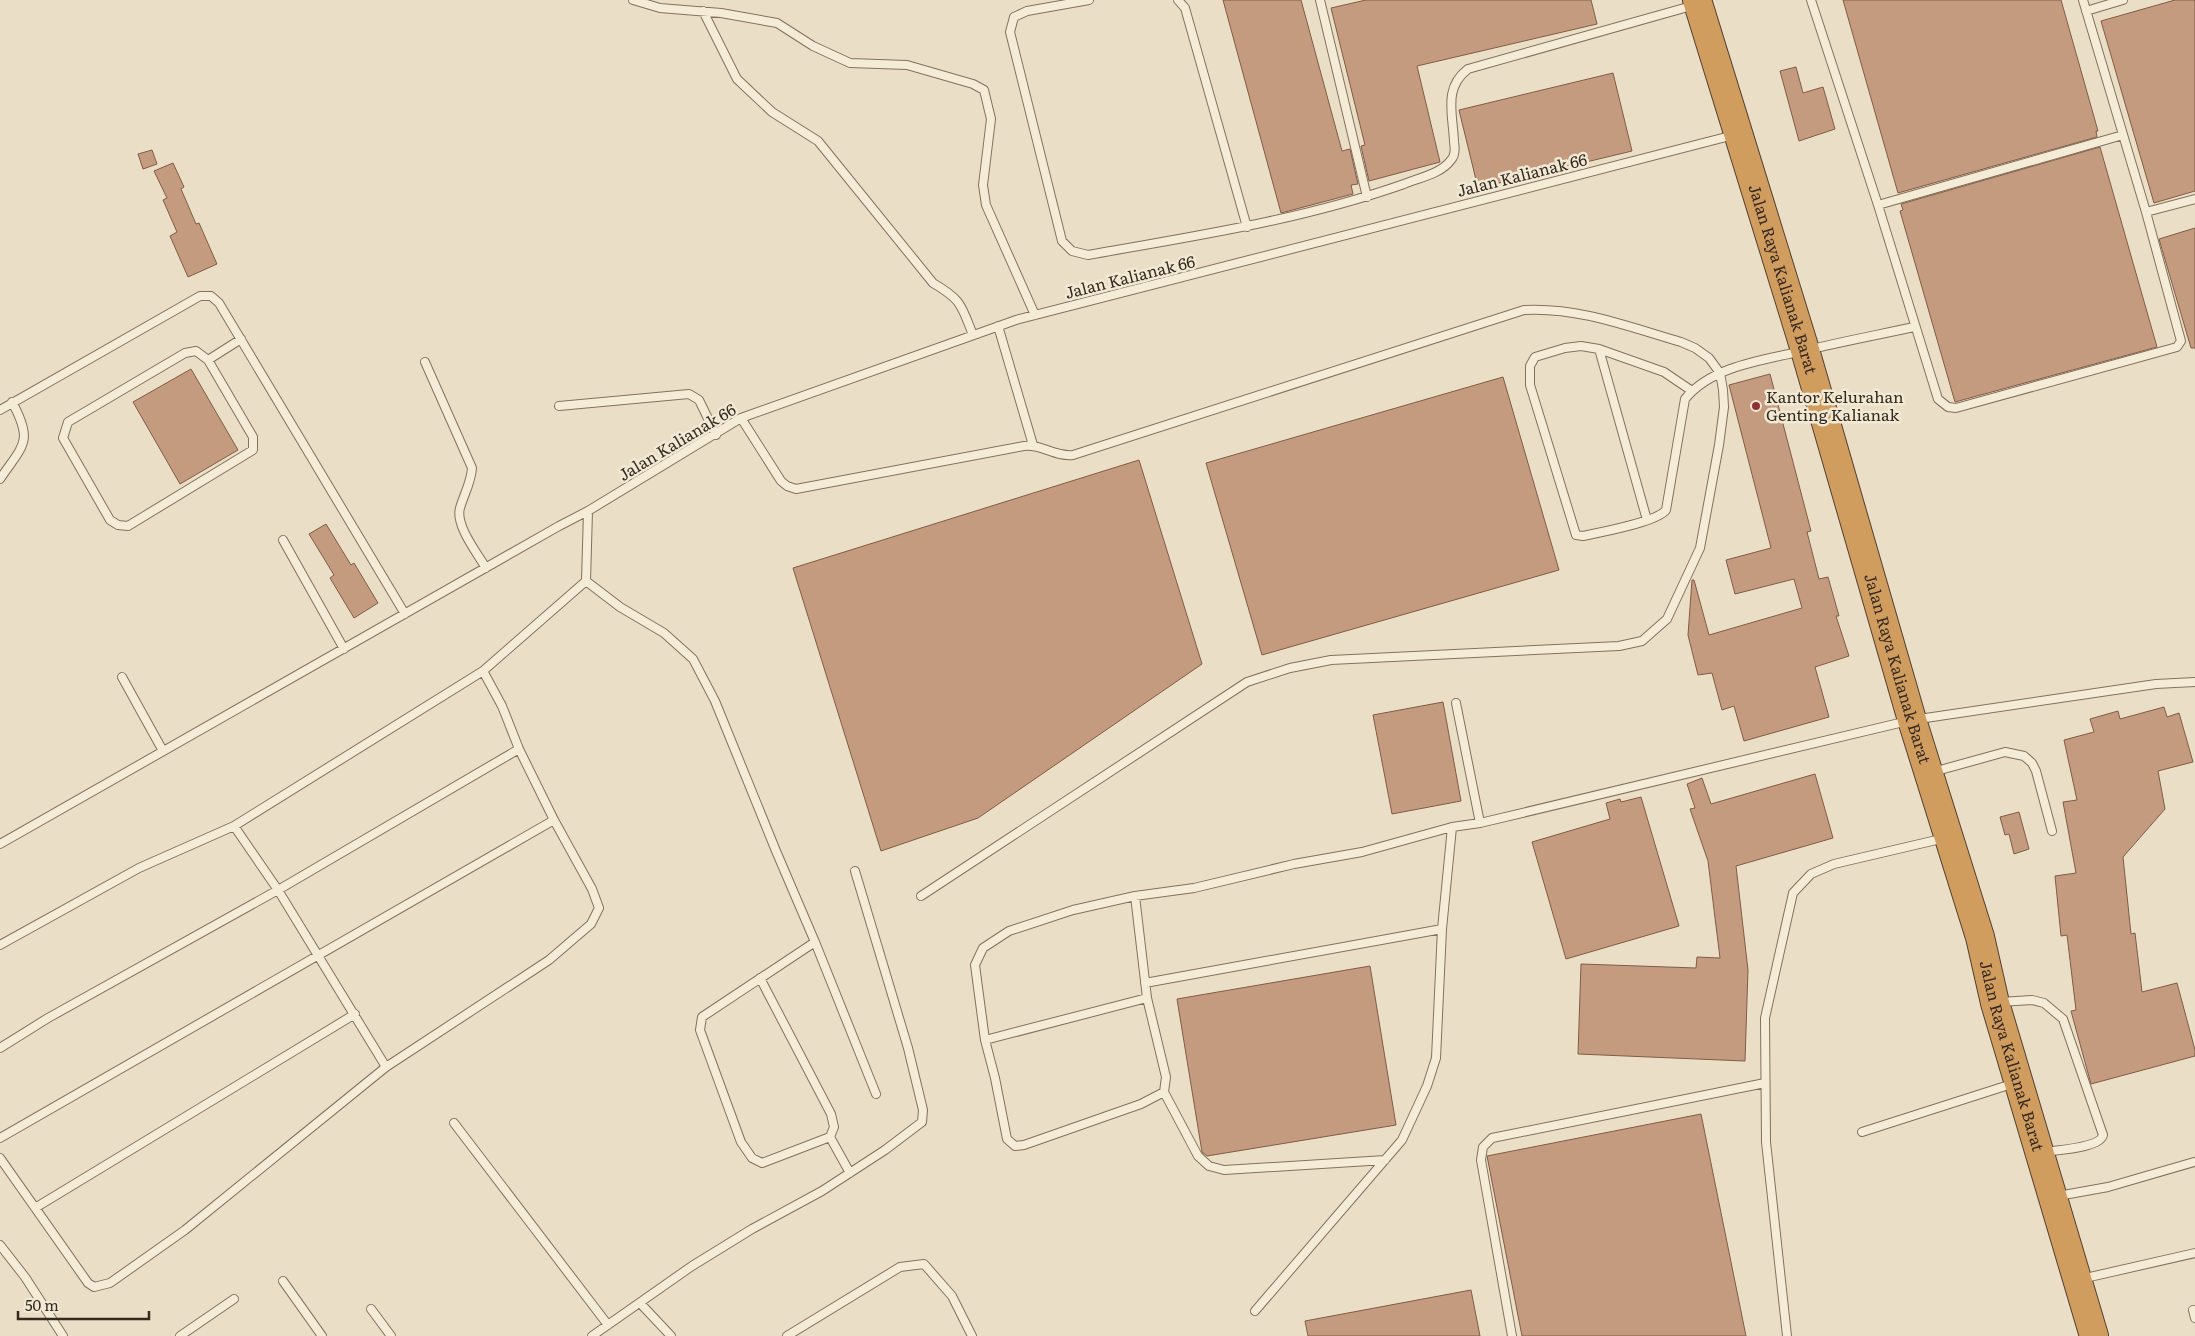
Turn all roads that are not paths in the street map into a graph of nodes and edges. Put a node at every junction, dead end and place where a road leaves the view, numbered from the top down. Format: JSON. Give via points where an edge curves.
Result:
{"nodes":[{"id":1,"x":633,"y":0,"type":"edge"},
{"id":2,"x":1089,"y":0,"type":"edge"},
{"id":3,"x":1178,"y":0,"type":"edge"},
{"id":4,"x":1320,"y":0,"type":"edge"},
{"id":5,"x":1811,"y":0,"type":"edge"},
{"id":6,"x":2083,"y":0,"type":"edge"},
{"id":7,"x":2123,"y":0,"type":"edge"},
{"id":8,"x":1700,"y":2,"type":"edge"},
{"id":9,"x":704,"y":11,"type":"junction"},
{"id":10,"x":2086,"y":11,"type":"junction"},
{"id":11,"x":1738,"y":134,"type":"junction"},
{"id":12,"x":2123,"y":135,"type":"junction"},
{"id":13,"x":1367,"y":197,"type":"junction"},
{"id":14,"x":2195,"y":199,"type":"edge"},
{"id":15,"x":1878,"y":205,"type":"junction"},
{"id":16,"x":2146,"y":212,"type":"junction"},
{"id":17,"x":1247,"y":227,"type":"junction"},
{"id":18,"x":1035,"y":315,"type":"junction"},
{"id":19,"x":998,"y":326,"type":"junction"},
{"id":20,"x":1914,"y":327,"type":"junction"},
{"id":21,"x":973,"y":335,"type":"junction"},
{"id":22,"x":241,"y":339,"type":"junction"},
{"id":23,"x":1598,"y":349,"type":"junction"},
{"id":24,"x":1805,"y":350,"type":"junction"},
{"id":25,"x":208,"y":360,"type":"junction"},
{"id":26,"x":425,"y":362,"type":"dead end"},
{"id":27,"x":1720,"y":373,"type":"junction"},
{"id":28,"x":1692,"y":391,"type":"junction"},
{"id":29,"x":12,"y":402,"type":"junction"},
{"id":30,"x":559,"y":406,"type":"dead end"},
{"id":31,"x":0,"y":410,"type":"edge"},
{"id":32,"x":742,"y":418,"type":"junction"},
{"id":33,"x":716,"y":435,"type":"junction"},
{"id":34,"x":1033,"y":445,"type":"junction"},
{"id":35,"x":0,"y":479,"type":"edge"},
{"id":36,"x":588,"y":511,"type":"junction"},
{"id":37,"x":1647,"y":520,"type":"junction"},
{"id":38,"x":282,"y":540,"type":"dead end"},
{"id":39,"x":486,"y":568,"type":"junction"},
{"id":40,"x":586,"y":581,"type":"junction"},
{"id":41,"x":405,"y":614,"type":"junction"},
{"id":42,"x":344,"y":648,"type":"junction"},
{"id":43,"x":483,"y":671,"type":"junction"},
{"id":44,"x":122,"y":677,"type":"dead end"},
{"id":45,"x":2195,"y":682,"type":"edge"},
{"id":46,"x":1456,"y":703,"type":"dead end"},
{"id":47,"x":1912,"y":720,"type":"junction"},
{"id":48,"x":519,"y":749,"type":"junction"},
{"id":49,"x":163,"y":751,"type":"junction"},
{"id":50,"x":1929,"y":773,"type":"junction"},
{"id":51,"x":554,"y":820,"type":"junction"},
{"id":52,"x":1480,"y":823,"type":"junction"},
{"id":53,"x":234,"y":826,"type":"junction"},
{"id":54,"x":1452,"y":827,"type":"junction"},
{"id":55,"x":2052,"y":831,"type":"dead end"},
{"id":56,"x":1948,"y":837,"type":"junction"},
{"id":57,"x":0,"y":844,"type":"edge"},
{"id":58,"x":855,"y":871,"type":"dead end"},
{"id":59,"x":278,"y":890,"type":"junction"},
{"id":60,"x":921,"y":896,"type":"dead end"},
{"id":61,"x":1135,"y":896,"type":"junction"},
{"id":62,"x":1442,"y":929,"type":"junction"},
{"id":63,"x":815,"y":942,"type":"junction"},
{"id":64,"x":0,"y":945,"type":"edge"},
{"id":65,"x":319,"y":955,"type":"junction"},
{"id":66,"x":760,"y":978,"type":"junction"},
{"id":67,"x":1145,"y":983,"type":"junction"},
{"id":68,"x":1147,"y":998,"type":"junction"},
{"id":69,"x":1995,"y":1003,"type":"junction"},
{"id":70,"x":356,"y":1014,"type":"junction"},
{"id":71,"x":984,"y":1040,"type":"junction"},
{"id":72,"x":0,"y":1048,"type":"edge"},
{"id":73,"x":386,"y":1067,"type":"junction"},
{"id":74,"x":2019,"y":1082,"type":"junction"},
{"id":75,"x":1765,"y":1083,"type":"junction"},
{"id":76,"x":1164,"y":1092,"type":"junction"},
{"id":77,"x":876,"y":1094,"type":"dead end"},
{"id":78,"x":454,"y":1123,"type":"dead end"},
{"id":79,"x":1862,"y":1132,"type":"dead end"},
{"id":80,"x":830,"y":1137,"type":"junction"},
{"id":81,"x":0,"y":1138,"type":"edge"},
{"id":82,"x":2040,"y":1152,"type":"junction"},
{"id":83,"x":0,"y":1158,"type":"edge"},
{"id":84,"x":1385,"y":1160,"type":"junction"},
{"id":85,"x":2194,"y":1162,"type":"edge"},
{"id":86,"x":850,"y":1173,"type":"junction"},
{"id":87,"x":2054,"y":1197,"type":"junction"},
{"id":88,"x":35,"y":1208,"type":"junction"},
{"id":89,"x":0,"y":1245,"type":"edge"},
{"id":90,"x":2195,"y":1253,"type":"edge"},
{"id":91,"x":2076,"y":1280,"type":"junction"},
{"id":92,"x":283,"y":1281,"type":"dead end"},
{"id":93,"x":234,"y":1298,"type":"dead end"},
{"id":94,"x":640,"y":1303,"type":"junction"},
{"id":95,"x":370,"y":1309,"type":"dead end"},
{"id":96,"x":1255,"y":1311,"type":"dead end"},
{"id":97,"x":608,"y":1325,"type":"junction"},
{"id":98,"x":63,"y":1336,"type":"edge"},
{"id":99,"x":180,"y":1336,"type":"edge"},
{"id":100,"x":322,"y":1336,"type":"edge"},
{"id":101,"x":391,"y":1336,"type":"edge"},
{"id":102,"x":592,"y":1336,"type":"edge"},
{"id":103,"x":671,"y":1336,"type":"edge"},
{"id":104,"x":787,"y":1336,"type":"edge"},
{"id":105,"x":972,"y":1336,"type":"edge"},
{"id":106,"x":1512,"y":1336,"type":"edge"},
{"id":107,"x":1787,"y":1336,"type":"edge"},
{"id":108,"x":2094,"y":1336,"type":"edge"}],
"edges":[{"from":1,"to":9,"type":"lane","via":[[660,8]]},
{"from":2,"to":17,"type":"lane","via":[[1027,12],[1014,18],[1010,32],[1062,242],[1072,251],[1088,255]]},
{"from":3,"to":17,"type":"lane","via":[[1184,8]]},
{"from":4,"to":13,"type":"lane"},
{"from":5,"to":15,"type":"lane"},
{"from":6,"to":10,"type":"lane"},
{"from":7,"to":10,"type":"lane"},
{"from":8,"to":11,"type":"highway","name":"Jalan Raya Kalianak Barat"},
{"from":8,"to":13,"type":"lane","via":[[1468,69],[1459,76],[1451,92],[1455,149],[1451,160],[1434,173]]},
{"from":9,"to":18,"type":"lane","via":[[777,23],[813,46],[850,63],[907,65],[984,90],[991,119],[983,186],[986,205]]},
{"from":9,"to":21,"type":"lane","via":[[737,79],[772,112],[818,142],[933,283],[959,302]]},
{"from":10,"to":12,"type":"lane"},
{"from":11,"to":18,"type":"lane","name":"Jalan Kalianak 66"},
{"from":11,"to":24,"type":"highway","name":"Jalan Raya Kalianak Barat"},
{"from":12,"to":15,"type":"lane"},
{"from":12,"to":16,"type":"lane"},
{"from":13,"to":17,"type":"lane"},
{"from":14,"to":16,"type":"lane"},
{"from":15,"to":20,"type":"lane"},
{"from":16,"to":20,"type":"lane","via":[[2181,338],[2177,347],[1952,408],[1938,399]]},
{"from":18,"to":19,"type":"lane","name":"Jalan Kalianak 66"},
{"from":19,"to":21,"type":"lane","name":"Jalan Kalianak 66"},
{"from":19,"to":34,"type":"lane"},
{"from":20,"to":24,"type":"lane"},
{"from":21,"to":32,"type":"lane","name":"Jalan Kalianak 66"},
{"from":22,"to":25,"type":"lane"},
{"from":22,"to":29,"type":"lane","via":[[219,303],[211,296],[200,296]]},
{"from":22,"to":41,"type":"lane"},
{"from":23,"to":28,"type":"lane","via":[[1664,372]]},
{"from":23,"to":37,"type":"lane"},
{"from":23,"to":37,"type":"lane","via":[[1565,348],[1535,357],[1530,366],[1530,385],[1576,535]]},
{"from":24,"to":27,"type":"lane"},
{"from":24,"to":47,"type":"highway","name":"Jalan Raya Kalianak Barat"},
{"from":25,"to":25,"type":"lane","via":[[196,351],[185,353],[68,422],[63,438],[110,520],[118,525],[128,526],[253,450],[253,438]]},
{"from":26,"to":39,"type":"lane","via":[[472,468],[472,477],[459,510],[460,523]]},
{"from":27,"to":28,"type":"lane"},
{"from":27,"to":34,"type":"lane","via":[[1709,358],[1681,342],[1581,313],[1524,310],[1073,455],[1057,454]]},
{"from":27,"to":60,"type":"lane","via":[[1724,407],[1700,548],[1667,619],[1642,640],[1619,646],[1331,660],[1290,668],[1247,682]]},
{"from":28,"to":37,"type":"lane","via":[[1685,400],[1666,510]]},
{"from":29,"to":31,"type":"lane"},
{"from":29,"to":35,"type":"lane","via":[[26,433],[22,446]]},
{"from":30,"to":33,"type":"lane","via":[[689,394],[699,400]]},
{"from":32,"to":33,"type":"lane","name":"Jalan Kalianak 66"},
{"from":32,"to":34,"type":"lane","via":[[781,481],[796,489]]},
{"from":33,"to":36,"type":"lane","name":"Jalan Kalianak 66"},
{"from":36,"to":39,"type":"lane","name":"Jalan Kalianak 66"},
{"from":36,"to":40,"type":"lane"},
{"from":38,"to":42,"type":"lane"},
{"from":39,"to":41,"type":"lane","name":"Jalan Kalianak 66"},
{"from":40,"to":43,"type":"lane"},
{"from":40,"to":63,"type":"lane","via":[[620,607],[664,633],[693,659],[715,701]]},
{"from":41,"to":42,"type":"lane","name":"Jalan Kalianak 66"},
{"from":42,"to":49,"type":"lane","name":"Jalan Kalianak 66"},
{"from":43,"to":48,"type":"lane","via":[[502,706]]},
{"from":43,"to":53,"type":"lane"},
{"from":44,"to":49,"type":"lane"},
{"from":45,"to":47,"type":"lane","via":[[2156,684]]},
{"from":46,"to":52,"type":"lane"},
{"from":47,"to":50,"type":"highway","name":"Jalan Raya Kalianak Barat"},
{"from":47,"to":52,"type":"lane"},
{"from":48,"to":51,"type":"lane"},
{"from":48,"to":59,"type":"lane"},
{"from":49,"to":57,"type":"lane","name":"Jalan Kalianak 66"},
{"from":50,"to":55,"type":"lane","via":[[2005,752],[2024,756],[2036,770]]},
{"from":50,"to":56,"type":"highway","name":"Jalan Raya Kalianak Barat"},
{"from":51,"to":65,"type":"lane"},
{"from":51,"to":73,"type":"lane","via":[[599,908],[591,924],[549,960]]},
{"from":52,"to":54,"type":"lane"},
{"from":53,"to":59,"type":"lane"},
{"from":53,"to":64,"type":"lane","via":[[139,868]]},
{"from":54,"to":61,"type":"lane","via":[[1362,852],[1294,864],[1194,888]]},
{"from":54,"to":62,"type":"lane"},
{"from":56,"to":69,"type":"highway","name":"Jalan Raya Kalianak Barat","via":[[1980,937]]},
{"from":56,"to":75,"type":"lane","via":[[1834,864],[1811,874],[1793,893],[1765,1018]]},
{"from":58,"to":86,"type":"lane","via":[[908,1048],[923,1110],[922,1122]]},
{"from":59,"to":65,"type":"lane"},
{"from":59,"to":72,"type":"lane"},
{"from":61,"to":67,"type":"lane"},
{"from":61,"to":71,"type":"lane","via":[[1073,910],[1008,931],[983,948],[975,965]]},
{"from":62,"to":67,"type":"lane"},
{"from":62,"to":84,"type":"lane","via":[[1436,1058],[1416,1114],[1402,1140]]},
{"from":63,"to":66,"type":"lane"},
{"from":63,"to":77,"type":"lane"},
{"from":65,"to":70,"type":"lane"},
{"from":65,"to":81,"type":"lane"},
{"from":66,"to":80,"type":"lane","via":[[831,1114],[834,1127]]},
{"from":66,"to":80,"type":"lane","via":[[702,1017],[700,1030],[741,1142],[752,1158],[762,1163]]},
{"from":67,"to":68,"type":"lane"},
{"from":68,"to":71,"type":"lane"},
{"from":68,"to":76,"type":"lane","via":[[1166,1076]]},
{"from":69,"to":74,"type":"highway","name":"Jalan Raya Kalianak Barat"},
{"from":69,"to":82,"type":"lane","via":[[2032,1000],[2044,1004],[2063,1019],[2103,1135],[2101,1140],[2087,1146]]},
{"from":70,"to":73,"type":"lane"},
{"from":70,"to":88,"type":"lane"},
{"from":71,"to":76,"type":"lane","via":[[1007,1139],[1015,1146],[1142,1104]]},
{"from":73,"to":88,"type":"lane","via":[[185,1230],[110,1283],[94,1287],[88,1283]]},
{"from":74,"to":79,"type":"lane"},
{"from":74,"to":82,"type":"highway","name":"Jalan Raya Kalianak Barat"},
{"from":75,"to":106,"type":"lane","via":[[1492,1138],[1483,1146],[1481,1160]]},
{"from":75,"to":107,"type":"lane","via":[[1766,1142]]},
{"from":76,"to":84,"type":"lane","via":[[1198,1156],[1209,1166],[1224,1170]]},
{"from":78,"to":97,"type":"lane"},
{"from":80,"to":86,"type":"lane"},
{"from":82,"to":87,"type":"highway","name":"Jalan Raya Kalianak Barat"},
{"from":83,"to":88,"type":"lane"},
{"from":84,"to":96,"type":"lane"},
{"from":85,"to":87,"type":"lane","via":[[2108,1187]]},
{"from":86,"to":94,"type":"lane","via":[[692,1266]]},
{"from":87,"to":91,"type":"highway","name":"Jalan Raya Kalianak Barat"},
{"from":89,"to":98,"type":"lane","via":[[25,1276]]},
{"from":90,"to":91,"type":"lane"},
{"from":91,"to":108,"type":"highway","name":"Jalan Raya Kalianak Barat"},
{"from":92,"to":100,"type":"lane"},
{"from":93,"to":99,"type":"lane"},
{"from":94,"to":97,"type":"lane"},
{"from":94,"to":103,"type":"lane"},
{"from":95,"to":101,"type":"lane"},
{"from":97,"to":102,"type":"lane"},
{"from":104,"to":105,"type":"lane","via":[[900,1268],[924,1264],[952,1296]]}]}
